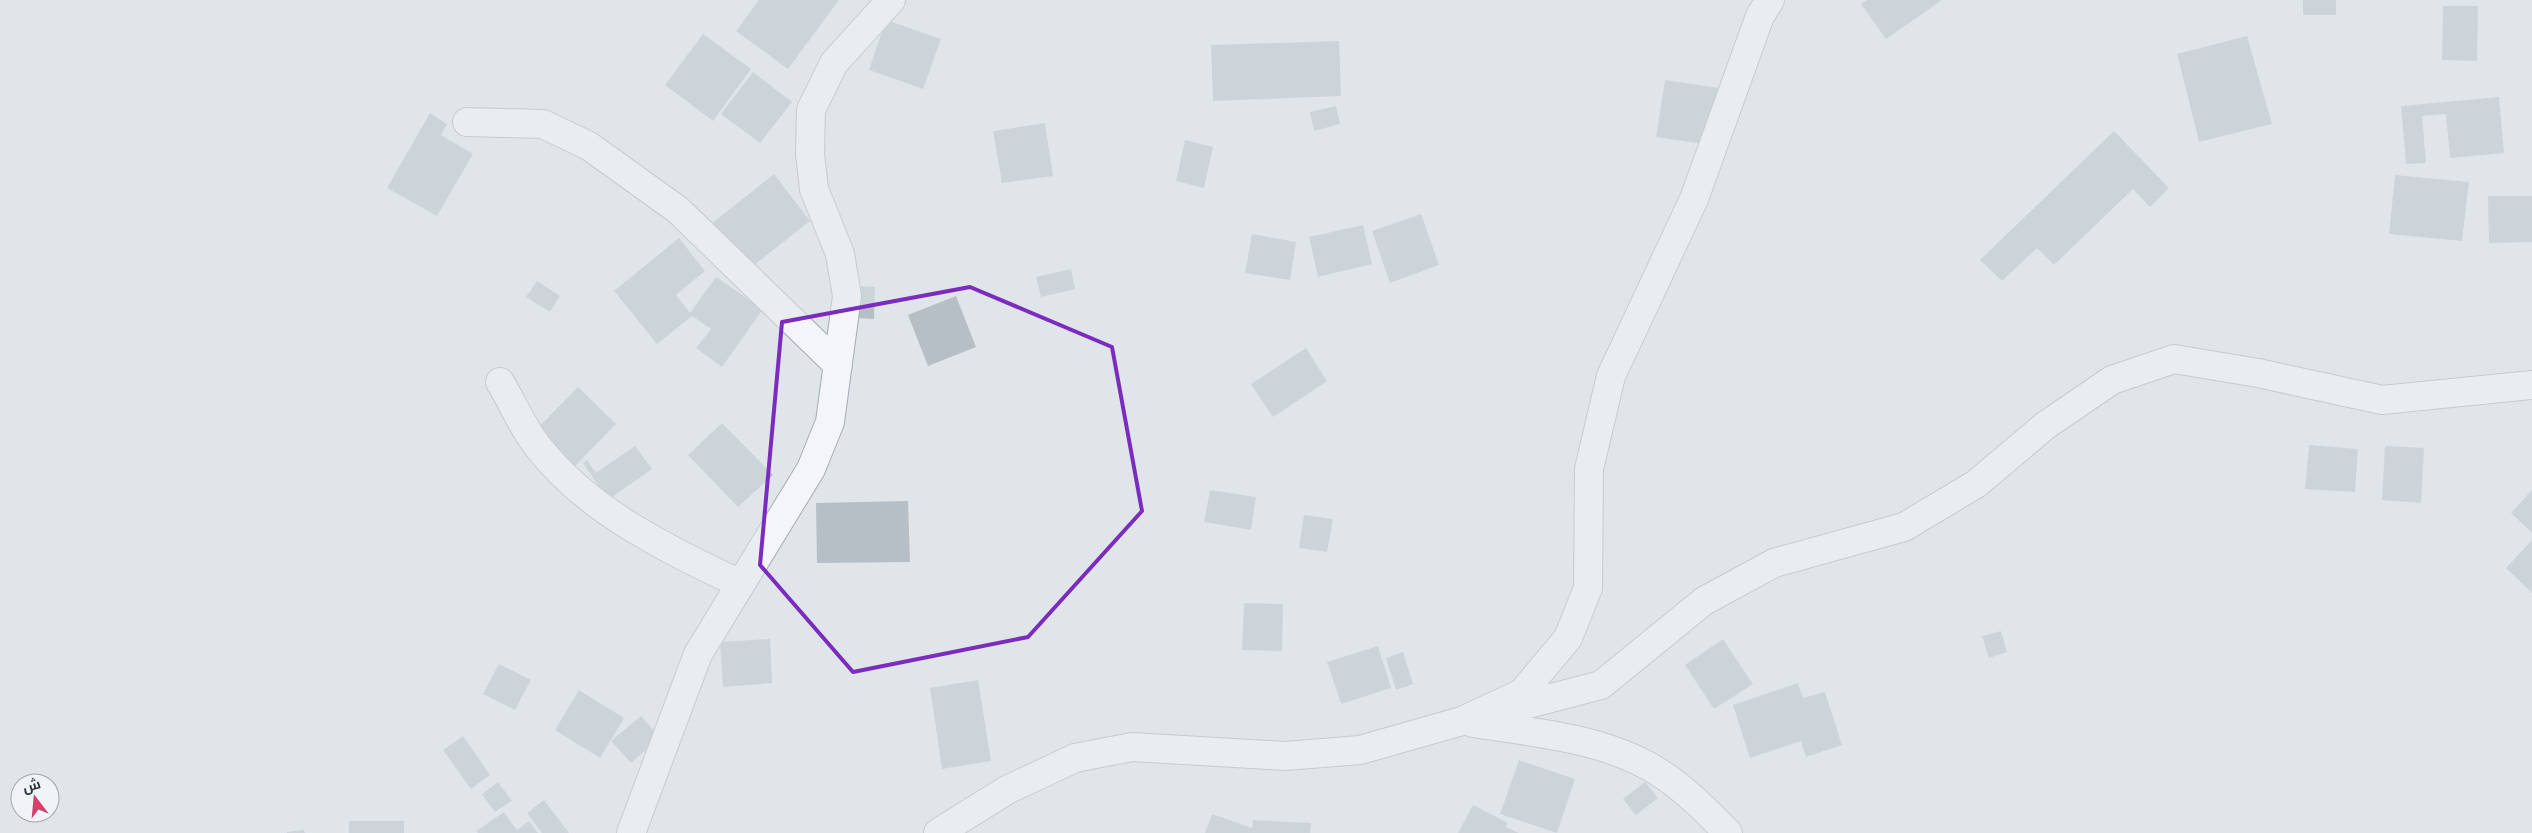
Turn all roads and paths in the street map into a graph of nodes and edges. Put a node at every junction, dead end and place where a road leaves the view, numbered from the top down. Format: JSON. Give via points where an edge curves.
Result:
{"nodes":[{"id":1,"x":891,"y":0,"type":"edge"},
{"id":2,"x":1770,"y":0,"type":"edge"},
{"id":3,"x":466,"y":122,"type":"dead end"},
{"id":4,"x":838,"y":365,"type":"junction"},
{"id":5,"x":500,"y":382,"type":"dead end"},
{"id":6,"x":2532,"y":385,"type":"edge"},
{"id":7,"x":740,"y":584,"type":"junction"},
{"id":8,"x":1462,"y":721,"type":"junction"},
{"id":9,"x":631,"y":833,"type":"edge"},
{"id":10,"x":938,"y":833,"type":"edge"},
{"id":11,"x":1728,"y":833,"type":"edge"}],
"edges":[{"from":1,"to":4,"type":"street","via":[[834,63],[811,110],[810,154],[814,189],[840,254],[846,296]]},
{"from":2,"to":8,"type":"street","via":[[1760,16],[1694,198],[1611,376],[1589,469],[1588,588],[1568,638],[1522,693]]},
{"from":3,"to":4,"type":"street","via":[[543,124],[589,146],[678,210]]},
{"from":4,"to":7,"type":"street","via":[[830,422],[810,469]]},
{"from":5,"to":7,"type":"street","via":[[538,448],[578,489],[648,539]]},
{"from":6,"to":8,"type":"street","via":[[2382,400],[2258,373],[2174,359],[2112,380],[2046,425],[1976,484],[1904,527],[1774,563],[1704,601],[1602,685]]},
{"from":7,"to":9,"type":"street","via":[[698,654]]},
{"from":8,"to":10,"type":"street","via":[[1360,750],[1286,756],[1132,747],[1075,758],[1007,790]]},
{"from":8,"to":11,"type":"street","via":[[1577,740],[1627,756],[1662,774],[1704,807]]}]}
